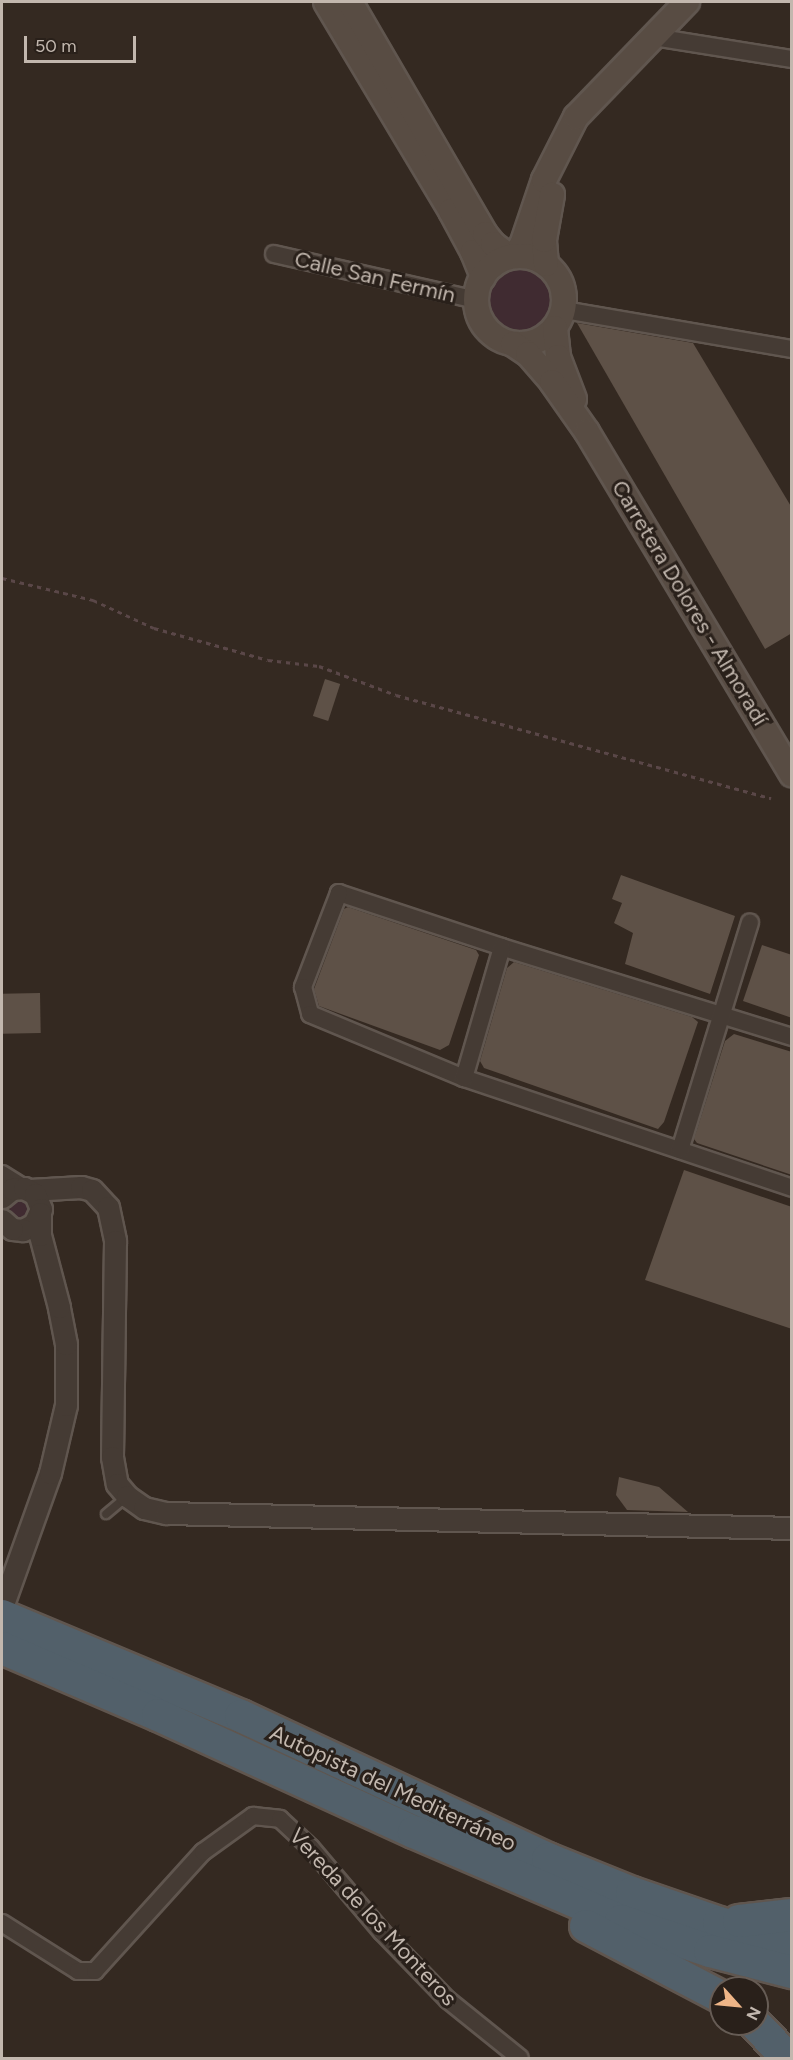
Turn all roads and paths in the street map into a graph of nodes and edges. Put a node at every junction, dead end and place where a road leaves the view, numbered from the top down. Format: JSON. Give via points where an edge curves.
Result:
{"nodes":[{"id":1,"x":326,"y":2,"type":"edge"},
{"id":2,"x":350,"y":2,"type":"edge"},
{"id":3,"x":687,"y":2,"type":"edge"},
{"id":4,"x":654,"y":37,"type":"junction"},
{"id":5,"x":792,"y":59,"type":"edge"},
{"id":6,"x":621,"y":71,"type":"junction"},
{"id":7,"x":274,"y":254,"type":"dead end"},
{"id":8,"x":513,"y":256,"type":"junction"},
{"id":9,"x":546,"y":264,"type":"junction"},
{"id":10,"x":479,"y":288,"type":"junction"},
{"id":11,"x":559,"y":319,"type":"junction"},
{"id":12,"x":513,"y":344,"type":"junction"},
{"id":13,"x":792,"y":350,"type":"edge"},
{"id":14,"x":587,"y":432,"type":"junction"},
{"id":15,"x":2,"y":578,"type":"edge"},
{"id":16,"x":792,"y":774,"type":"edge"},
{"id":17,"x":771,"y":798,"type":"dead end"},
{"id":18,"x":750,"y":923,"type":"dead end"},
{"id":19,"x":501,"y":947,"type":"junction"},
{"id":20,"x":722,"y":1015,"type":"junction"},
{"id":21,"x":792,"y":1037,"type":"edge"},
{"id":22,"x":464,"y":1078,"type":"junction"},
{"id":23,"x":680,"y":1150,"type":"junction"},
{"id":24,"x":2,"y":1174,"type":"edge"},
{"id":25,"x":70,"y":1186,"type":"junction"},
{"id":26,"x":792,"y":1188,"type":"edge"},
{"id":27,"x":27,"y":1189,"type":"junction"},
{"id":28,"x":2,"y":1197,"type":"edge"},
{"id":29,"x":40,"y":1211,"type":"junction"},
{"id":30,"x":6,"y":1225,"type":"edge"},
{"id":31,"x":50,"y":1274,"type":"junction"},
{"id":32,"x":127,"y":1496,"type":"junction"},
{"id":33,"x":106,"y":1514,"type":"dead end"},
{"id":34,"x":792,"y":1528,"type":"edge"},
{"id":35,"x":2,"y":1606,"type":"edge"},
{"id":36,"x":2,"y":1616,"type":"edge"},
{"id":37,"x":2,"y":1648,"type":"edge"},
{"id":38,"x":470,"y":1857,"type":"junction"},
{"id":39,"x":792,"y":1915,"type":"edge"},
{"id":40,"x":2,"y":1923,"type":"edge"},
{"id":41,"x":719,"y":1923,"type":"junction"},
{"id":42,"x":792,"y":1942,"type":"edge"},
{"id":43,"x":792,"y":1972,"type":"edge"},
{"id":44,"x":709,"y":1990,"type":"edge"},
{"id":45,"x":767,"y":2036,"type":"edge"},
{"id":46,"x":520,"y":2058,"type":"edge"},
{"id":47,"x":788,"y":2058,"type":"edge"}],
"edges":[{"from":1,"to":10,"type":"main road","via":[[473,252]]},
{"from":2,"to":8,"type":"main road","via":[[485,234]]},
{"from":3,"to":4,"type":"main road"},
{"from":4,"to":5,"type":"street"},
{"from":4,"to":6,"type":"main road"},
{"from":6,"to":8,"type":"main road","via":[[576,117],[544,180],[522,245]]},
{"from":6,"to":9,"type":"main road","via":[[595,107],[551,198],[544,240]]},
{"from":7,"to":10,"type":"street","name":"Calle San Fermín"},
{"from":8,"to":9,"type":"main road","via":[[531,257]]},
{"from":8,"to":10,"type":"main road","via":[[489,269]]},
{"from":9,"to":11,"type":"main road","via":[[559,277],[564,294]]},
{"from":10,"to":12,"type":"main road","via":[[484,325],[491,334]]},
{"from":11,"to":12,"type":"main road","via":[[536,342]]},
{"from":11,"to":13,"type":"street"},
{"from":11,"to":14,"type":"main road","via":[[558,357]]},
{"from":12,"to":14,"type":"main road","via":[[528,354],[552,382]]},
{"from":14,"to":16,"type":"main road","name":"Carretera Dolores - Almoradí"},
{"from":15,"to":17,"type":"path","via":[[93,600],[166,631],[268,660],[319,666],[396,695]]},
{"from":18,"to":20,"type":"street"},
{"from":19,"to":20,"type":"street"},
{"from":19,"to":22,"type":"street"},
{"from":19,"to":22,"type":"street","via":[[339,893],[303,987],[310,1014]]},
{"from":20,"to":21,"type":"street"},
{"from":20,"to":23,"type":"street"},
{"from":22,"to":23,"type":"street"},
{"from":23,"to":26,"type":"street"},
{"from":24,"to":27,"type":"street"},
{"from":25,"to":27,"type":"street"},
{"from":25,"to":29,"type":"street"},
{"from":25,"to":32,"type":"street","via":[[92,1190],[108,1207],[113,1222],[112,1457],[117,1484]]},
{"from":27,"to":28,"type":"street","via":[[12,1189]]},
{"from":27,"to":29,"type":"street","via":[[38,1198]]},
{"from":29,"to":30,"type":"street","via":[[34,1224]]},
{"from":29,"to":31,"type":"street","via":[[40,1235]]},
{"from":30,"to":31,"type":"street","via":[[27,1240]]},
{"from":31,"to":35,"type":"street","via":[[66,1344],[66,1405],[51,1473]]},
{"from":32,"to":33,"type":"lane"},
{"from":32,"to":34,"type":"street","via":[[144,1508],[166,1513]]},
{"from":36,"to":41,"type":"highway","name":"Autopista del Mediterráneo","via":[[241,1716],[548,1860]]},
{"from":37,"to":38,"type":"highway","name":"Autopista del Mediterráneo"},
{"from":38,"to":43,"type":"highway","name":"Autopista del Mediterráneo","via":[[621,1922]]},
{"from":38,"to":44,"type":"highway","via":[[529,1898]]},
{"from":39,"to":41,"type":"highway"},
{"from":40,"to":46,"type":"street","name":"Vereda de los Monteros","via":[[78,1971],[95,1971],[203,1852],[253,1816],[280,1819],[448,2000]]},
{"from":41,"to":42,"type":"highway","name":"Autopista del Mediterráneo"},
{"from":45,"to":47,"type":"highway"}]}
